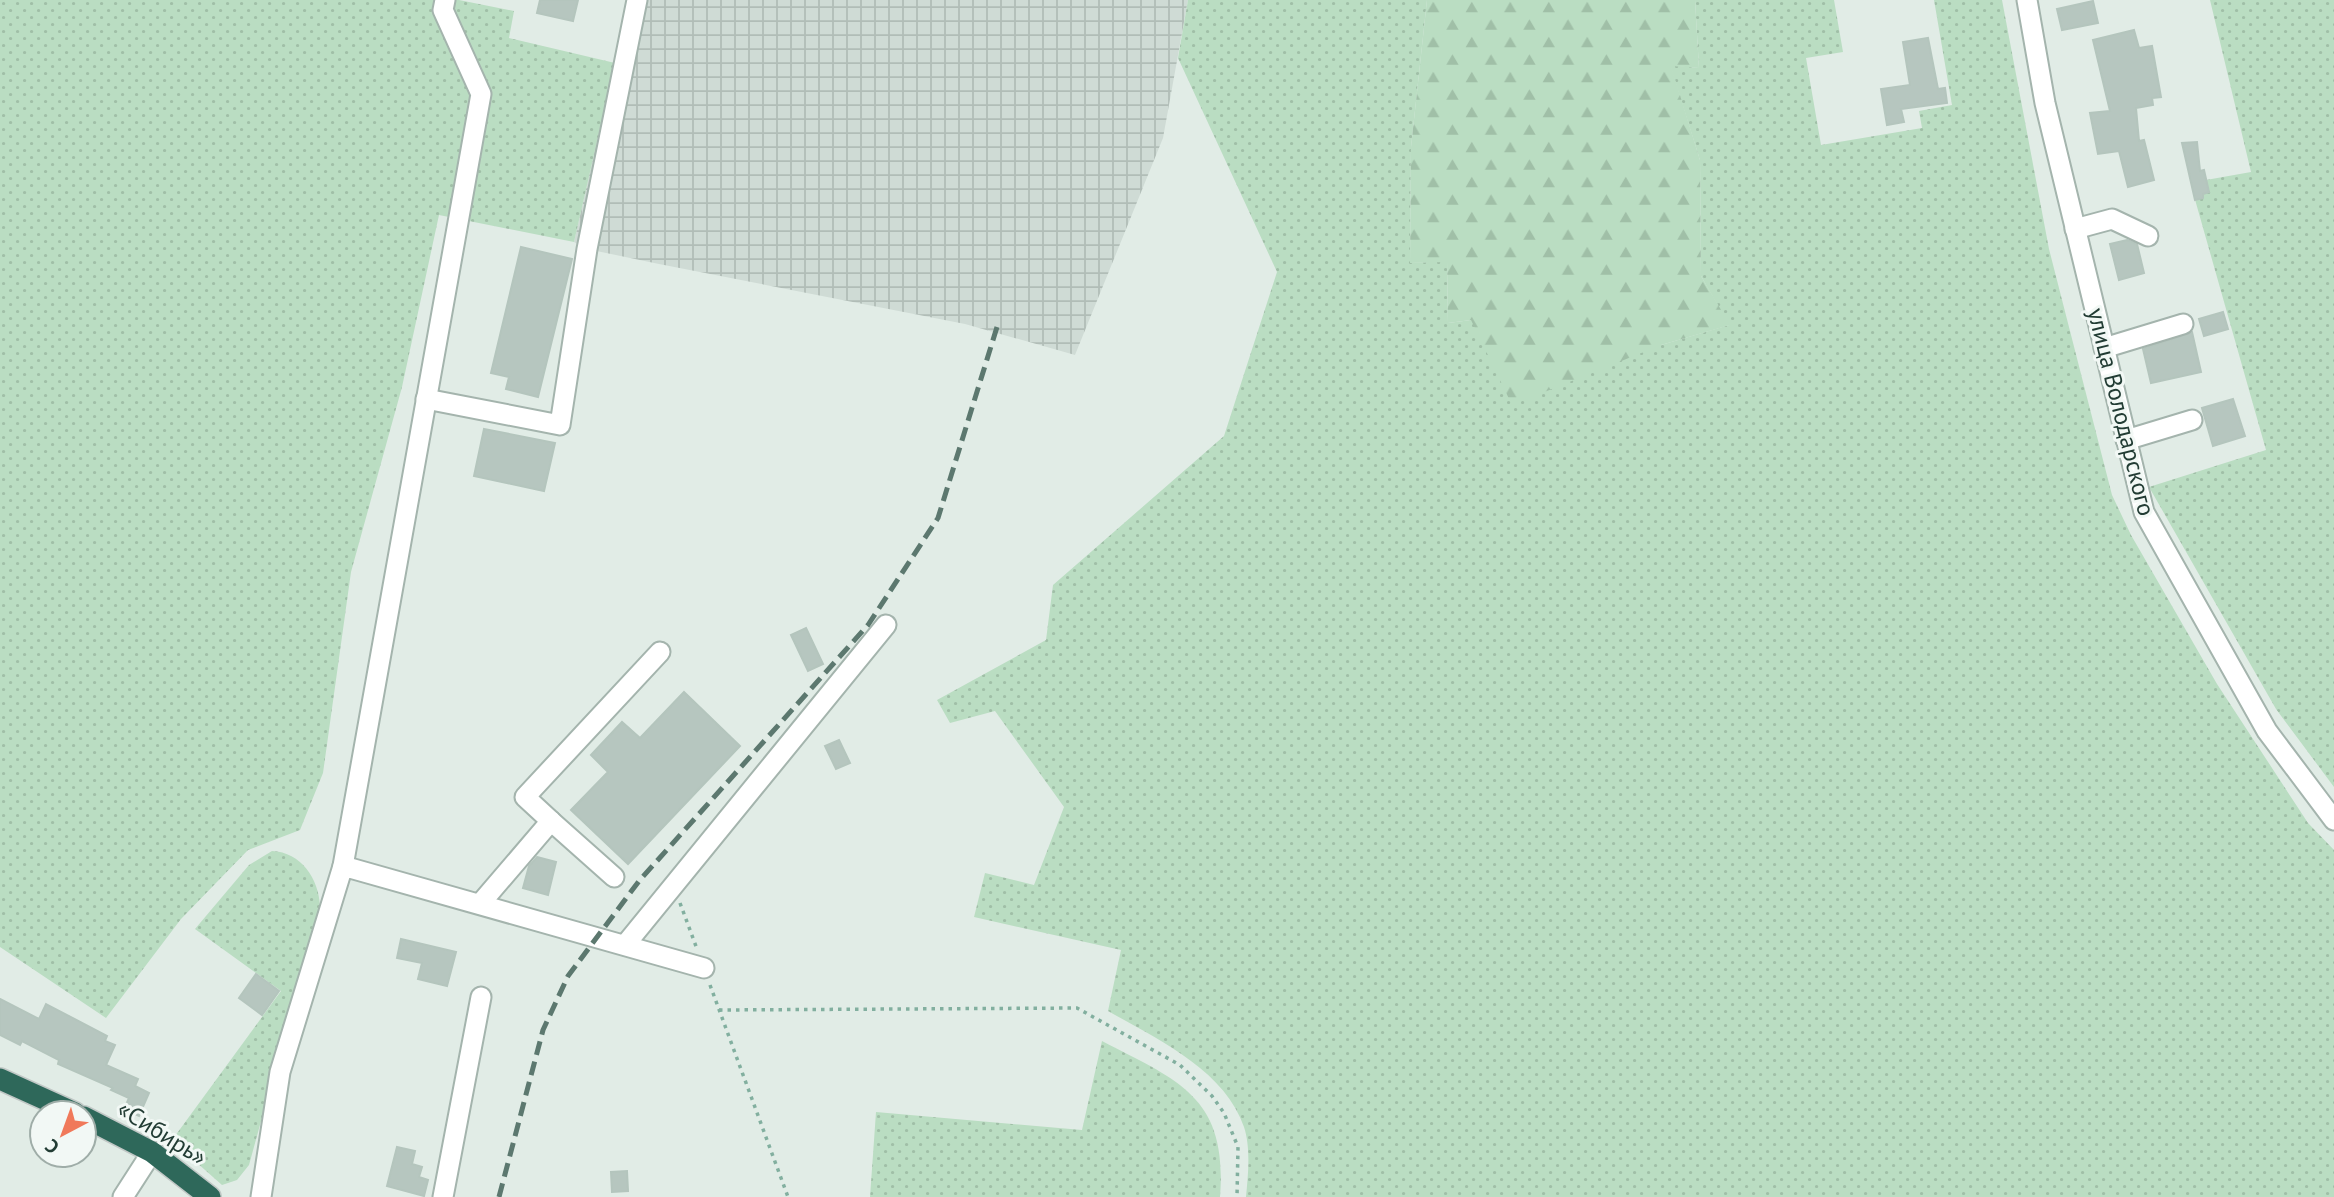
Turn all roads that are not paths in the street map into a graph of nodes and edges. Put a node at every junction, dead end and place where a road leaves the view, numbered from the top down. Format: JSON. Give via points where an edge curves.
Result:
{"nodes":[{"id":1,"x":445,"y":0,"type":"edge"},
{"id":2,"x":637,"y":0,"type":"edge"},
{"id":3,"x":2027,"y":0,"type":"edge"},
{"id":4,"x":2075,"y":229,"type":"junction"},
{"id":5,"x":2148,"y":236,"type":"dead end"},
{"id":6,"x":2183,"y":324,"type":"dead end"},
{"id":7,"x":2104,"y":348,"type":"junction"},
{"id":8,"x":426,"y":399,"type":"junction"},
{"id":9,"x":2192,"y":419,"type":"dead end"},
{"id":10,"x":2126,"y":440,"type":"junction"},
{"id":11,"x":886,"y":625,"type":"dead end"},
{"id":12,"x":660,"y":652,"type":"dead end"},
{"id":13,"x":2334,"y":820,"type":"edge"},
{"id":14,"x":551,"y":821,"type":"junction"},
{"id":15,"x":343,"y":866,"type":"junction"},
{"id":16,"x":614,"y":877,"type":"dead end"},
{"id":17,"x":480,"y":904,"type":"junction"},
{"id":18,"x":625,"y":945,"type":"junction"},
{"id":19,"x":704,"y":968,"type":"road end"},
{"id":20,"x":481,"y":997,"type":"dead end"},
{"id":21,"x":0,"y":1079,"type":"edge"},
{"id":22,"x":44,"y":1099,"type":"edge"},
{"id":23,"x":98,"y":1124,"type":"edge"},
{"id":24,"x":152,"y":1152,"type":"junction"},
{"id":25,"x":123,"y":1197,"type":"edge"},
{"id":26,"x":211,"y":1197,"type":"edge"},
{"id":27,"x":261,"y":1197,"type":"edge"},
{"id":28,"x":443,"y":1197,"type":"edge"}],
"edges":[{"from":1,"to":8,"type":"street","via":[[443,10],[481,94]]},
{"from":2,"to":8,"type":"street","via":[[587,248],[560,425]]},
{"from":3,"to":4,"type":"street","name":"улица Володарского","via":[[2045,103]]},
{"from":4,"to":5,"type":"street","via":[[2112,219]]},
{"from":4,"to":7,"type":"street","name":"улица Володарского"},
{"from":6,"to":7,"type":"street"},
{"from":7,"to":10,"type":"street","name":"улица Володарского"},
{"from":8,"to":15,"type":"street"},
{"from":9,"to":10,"type":"street"},
{"from":10,"to":13,"type":"street","name":"улица Володарского","via":[[2151,530],[2267,731]]},
{"from":11,"to":18,"type":"street"},
{"from":12,"to":14,"type":"street","via":[[525,797]]},
{"from":14,"to":16,"type":"street"},
{"from":14,"to":17,"type":"street"},
{"from":15,"to":17,"type":"street"},
{"from":15,"to":27,"type":"street","via":[[280,1072]]},
{"from":17,"to":18,"type":"street"},
{"from":18,"to":19,"type":"street"},
{"from":20,"to":28,"type":"street"},
{"from":21,"to":22,"type":"highway"},
{"from":23,"to":24,"type":"highway","name":"«Сибирь»"},
{"from":24,"to":25,"type":"street"},
{"from":24,"to":26,"type":"highway","name":"«Сибирь»"}]}
